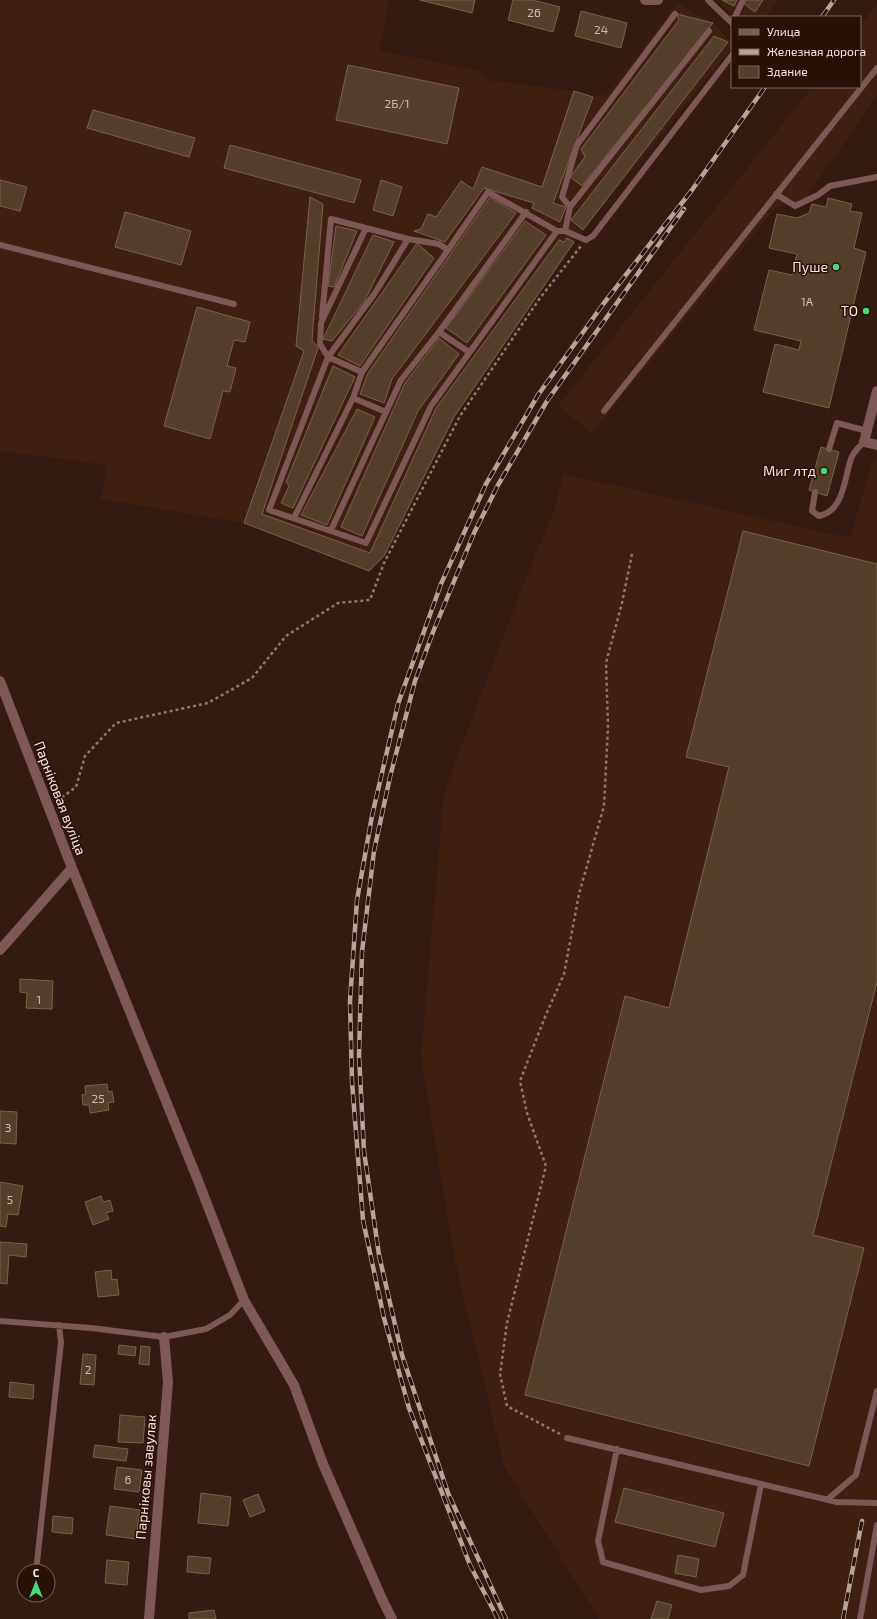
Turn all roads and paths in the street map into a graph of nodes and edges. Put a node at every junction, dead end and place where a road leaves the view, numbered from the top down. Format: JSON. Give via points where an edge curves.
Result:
{"nodes":[{"id":1,"x":645,"y":0,"type":"edge"},
{"id":2,"x":658,"y":0,"type":"edge"},
{"id":3,"x":708,"y":0,"type":"edge"},
{"id":4,"x":743,"y":0,"type":"edge"},
{"id":5,"x":675,"y":14,"type":"dead end"},
{"id":6,"x":735,"y":16,"type":"edge"},
{"id":7,"x":731,"y":22,"type":"edge"},
{"id":8,"x":709,"y":31,"type":"dead end"},
{"id":9,"x":731,"y":56,"type":"edge"},
{"id":10,"x":877,"y":68,"type":"edge"},
{"id":11,"x":861,"y":88,"type":"edge"},
{"id":12,"x":861,"y":88,"type":"edge"},
{"id":13,"x":877,"y":177,"type":"edge"},
{"id":14,"x":776,"y":194,"type":"junction"},
{"id":15,"x":570,"y":207,"type":"junction"},
{"id":16,"x":526,"y":212,"type":"junction"},
{"id":17,"x":366,"y":228,"type":"junction"},
{"id":18,"x":557,"y":231,"type":"junction"},
{"id":19,"x":565,"y":232,"type":"junction"},
{"id":20,"x":408,"y":239,"type":"junction"},
{"id":21,"x":586,"y":240,"type":"junction"},
{"id":22,"x":0,"y":245,"type":"edge"},
{"id":23,"x":448,"y":250,"type":"junction"},
{"id":24,"x":234,"y":304,"type":"dead end"},
{"id":25,"x":321,"y":323,"type":"junction"},
{"id":26,"x":439,"y":332,"type":"junction"},
{"id":27,"x":469,"y":352,"type":"junction"},
{"id":28,"x":328,"y":357,"type":"junction"},
{"id":29,"x":362,"y":372,"type":"junction"},
{"id":30,"x":877,"y":390,"type":"edge"},
{"id":31,"x":353,"y":398,"type":"junction"},
{"id":32,"x":604,"y":411,"type":"dead end"},
{"id":33,"x":386,"y":412,"type":"junction"},
{"id":34,"x":867,"y":431,"type":"junction"},
{"id":35,"x":864,"y":442,"type":"junction"},
{"id":36,"x":877,"y":445,"type":"edge"},
{"id":37,"x":829,"y":449,"type":"dead end"},
{"id":38,"x":815,"y":492,"type":"dead end"},
{"id":39,"x":294,"y":518,"type":"junction"},
{"id":40,"x":331,"y":530,"type":"junction"},
{"id":41,"x":632,"y":554,"type":"dead end"},
{"id":42,"x":0,"y":681,"type":"edge"},
{"id":43,"x":48,"y":807,"type":"junction"},
{"id":44,"x":72,"y":868,"type":"junction"},
{"id":45,"x":0,"y":950,"type":"edge"},
{"id":46,"x":244,"y":1300,"type":"junction"},
{"id":47,"x":0,"y":1321,"type":"edge"},
{"id":48,"x":59,"y":1325,"type":"junction"},
{"id":49,"x":164,"y":1337,"type":"junction"},
{"id":50,"x":877,"y":1391,"type":"edge"},
{"id":51,"x":568,"y":1438,"type":"joint"},
{"id":52,"x":617,"y":1450,"type":"junction"},
{"id":53,"x":761,"y":1484,"type":"junction"},
{"id":54,"x":828,"y":1500,"type":"junction"},
{"id":55,"x":877,"y":1503,"type":"edge"},
{"id":56,"x":877,"y":1525,"type":"edge"},
{"id":57,"x":37,"y":1563,"type":"edge"},
{"id":58,"x":149,"y":1619,"type":"edge"},
{"id":59,"x":392,"y":1619,"type":"edge"},
{"id":60,"x":860,"y":1619,"type":"edge"}],
"edges":[{"from":1,"to":2,"type":"street"},
{"from":3,"to":7,"type":"lane"},
{"from":4,"to":6,"type":"lane"},
{"from":5,"to":15,"type":"lane","via":[[577,145],[562,196]]},
{"from":8,"to":15,"type":"lane"},
{"from":9,"to":21,"type":"lane","via":[[592,236]]},
{"from":10,"to":12,"type":"lane"},
{"from":11,"to":14,"type":"lane"},
{"from":13,"to":14,"type":"lane","via":[[830,186],[795,206]]},
{"from":14,"to":32,"type":"lane"},
{"from":15,"to":19,"type":"lane"},
{"from":16,"to":18,"type":"lane"},
{"from":16,"to":23,"type":"lane","via":[[488,192]]},
{"from":16,"to":26,"type":"lane"},
{"from":17,"to":20,"type":"lane"},
{"from":17,"to":25,"type":"lane"},
{"from":17,"to":25,"type":"lane","via":[[331,219]]},
{"from":18,"to":19,"type":"lane"},
{"from":18,"to":27,"type":"lane"},
{"from":19,"to":21,"type":"lane"},
{"from":20,"to":23,"type":"lane","via":[[439,244]]},
{"from":20,"to":28,"type":"lane","via":[[375,293]]},
{"from":21,"to":43,"type":"path","via":[[540,298],[460,416],[384,563],[370,600],[338,603],[286,636],[252,678],[208,703],[116,723],[85,756],[76,787]]},
{"from":22,"to":24,"type":"lane"},
{"from":23,"to":29,"type":"lane"},
{"from":25,"to":28,"type":"lane","via":[[320,344]]},
{"from":26,"to":27,"type":"lane"},
{"from":26,"to":33,"type":"lane","via":[[401,380]]},
{"from":27,"to":40,"type":"lane","via":[[431,406],[366,543]]},
{"from":28,"to":29,"type":"lane"},
{"from":28,"to":39,"type":"lane","via":[[269,510]]},
{"from":29,"to":31,"type":"lane"},
{"from":30,"to":34,"type":"street"},
{"from":31,"to":33,"type":"lane"},
{"from":31,"to":39,"type":"lane"},
{"from":33,"to":40,"type":"lane"},
{"from":34,"to":35,"type":"street"},
{"from":34,"to":37,"type":"lane","via":[[837,423]]},
{"from":35,"to":36,"type":"street"},
{"from":35,"to":38,"type":"lane","via":[[851,458],[842,491],[836,505],[828,514],[819,516],[812,511]]},
{"from":39,"to":40,"type":"lane"},
{"from":41,"to":51,"type":"path","via":[[606,663],[608,727],[604,806],[579,894],[564,974],[520,1081],[527,1113],[546,1166],[507,1323],[500,1374],[507,1406]]},
{"from":42,"to":43,"type":"street","name":"Парніковая вуліца"},
{"from":43,"to":44,"type":"street","name":"Парніковая вуліца"},
{"from":44,"to":45,"type":"street","name":"Парніковая вуліца"},
{"from":44,"to":46,"type":"street"},
{"from":46,"to":49,"type":"lane","via":[[230,1315],[206,1329]]},
{"from":46,"to":59,"type":"street","via":[[294,1385],[323,1464]]},
{"from":47,"to":48,"type":"lane"},
{"from":48,"to":49,"type":"lane"},
{"from":48,"to":57,"type":"lane","via":[[61,1342]]},
{"from":49,"to":58,"type":"street","name":"Парніковы завулак","via":[[168,1382]]},
{"from":50,"to":54,"type":"lane","via":[[856,1475]]},
{"from":51,"to":52,"type":"lane"},
{"from":52,"to":53,"type":"lane"},
{"from":52,"to":53,"type":"lane","via":[[598,1541],[603,1562],[701,1590],[729,1586],[743,1575]]},
{"from":53,"to":54,"type":"lane"},
{"from":54,"to":55,"type":"lane"},
{"from":56,"to":60,"type":"lane"}]}
